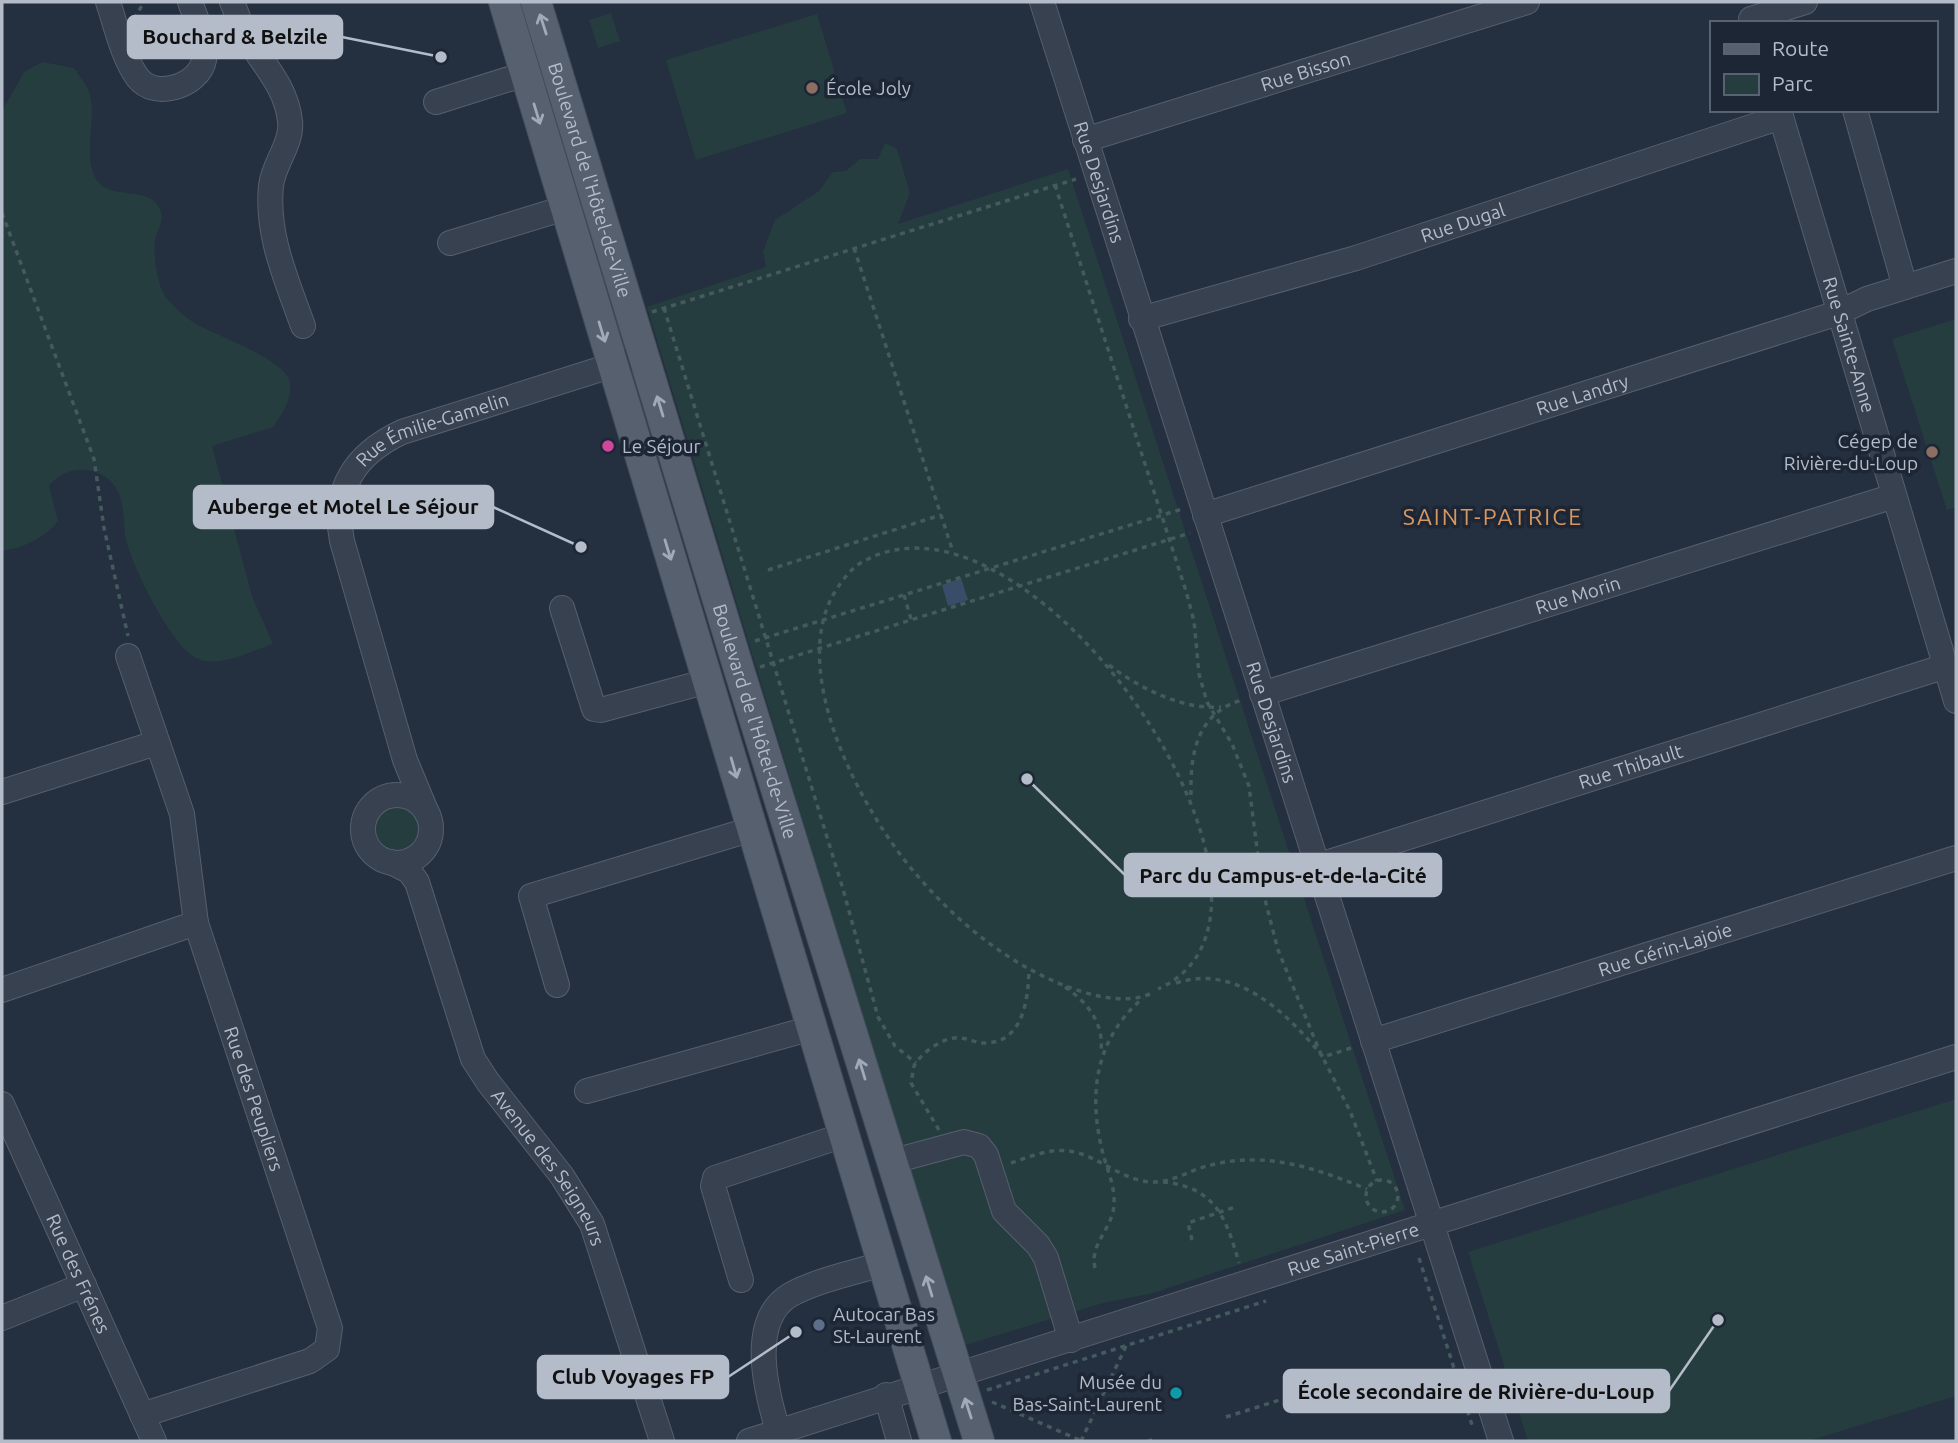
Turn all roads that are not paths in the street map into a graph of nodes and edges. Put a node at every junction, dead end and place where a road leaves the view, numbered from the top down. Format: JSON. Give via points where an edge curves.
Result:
{"nodes":[{"id":1,"x":108,"y":2,"type":"edge"},
{"id":2,"x":190,"y":2,"type":"edge"},
{"id":3,"x":232,"y":2,"type":"edge"},
{"id":4,"x":503,"y":2,"type":"edge"},
{"id":5,"x":536,"y":2,"type":"edge"},
{"id":6,"x":1042,"y":2,"type":"edge"},
{"id":7,"x":1527,"y":2,"type":"edge"},
{"id":8,"x":1805,"y":2,"type":"edge"},
{"id":9,"x":1749,"y":14,"type":"edge"},
{"id":10,"x":201,"y":34,"type":"junction"},
{"id":11,"x":248,"y":39,"type":"junction"},
{"id":12,"x":525,"y":74,"type":"junction"},
{"id":13,"x":436,"y":102,"type":"dead end"},
{"id":14,"x":1857,"y":112,"type":"edge"},
{"id":15,"x":1780,"y":113,"type":"edge"},
{"id":16,"x":1085,"y":140,"type":"junction"},
{"id":17,"x":565,"y":208,"type":"junction"},
{"id":18,"x":450,"y":243,"type":"dead end"},
{"id":19,"x":1956,"y":271,"type":"edge"},
{"id":20,"x":1905,"y":287,"type":"junction"},
{"id":21,"x":1839,"y":313,"type":"junction"},
{"id":22,"x":1141,"y":319,"type":"junction"},
{"id":23,"x":303,"y":326,"type":"dead end"},
{"id":24,"x":645,"y":355,"type":"junction"},
{"id":25,"x":612,"y":365,"type":"junction"},
{"id":26,"x":1894,"y":496,"type":"junction"},
{"id":27,"x":1205,"y":515,"type":"junction"},
{"id":28,"x":562,"y":608,"type":"dead end"},
{"id":29,"x":128,"y":656,"type":"road end"},
{"id":30,"x":1946,"y":666,"type":"junction"},
{"id":31,"x":708,"y":681,"type":"junction"},
{"id":32,"x":1262,"y":694,"type":"junction"},
{"id":33,"x":1956,"y":701,"type":"edge"},
{"id":34,"x":156,"y":743,"type":"junction"},
{"id":35,"x":405,"y":760,"type":"junction"},
{"id":36,"x":2,"y":792,"type":"edge"},
{"id":37,"x":379,"y":799,"type":"junction"},
{"id":38,"x":428,"y":824,"type":"junction"},
{"id":39,"x":752,"y":830,"type":"junction"},
{"id":40,"x":1956,"y":858,"type":"edge"},
{"id":41,"x":391,"y":862,"type":"junction"},
{"id":42,"x":1317,"y":866,"type":"junction"},
{"id":43,"x":421,"y":899,"type":"junction"},
{"id":44,"x":196,"y":923,"type":"junction"},
{"id":45,"x":557,"y":985,"type":"dead end"},
{"id":46,"x":2,"y":989,"type":"edge"},
{"id":47,"x":812,"y":1028,"type":"junction"},
{"id":48,"x":1373,"y":1041,"type":"junction"},
{"id":49,"x":1956,"y":1058,"type":"edge"},
{"id":50,"x":587,"y":1091,"type":"dead end"},
{"id":51,"x":2,"y":1104,"type":"edge"},
{"id":52,"x":844,"y":1135,"type":"junction"},
{"id":53,"x":890,"y":1162,"type":"junction"},
{"id":54,"x":1435,"y":1235,"type":"junction"},
{"id":55,"x":882,"y":1264,"type":"junction"},
{"id":56,"x":741,"y":1280,"type":"dead end"},
{"id":57,"x":84,"y":1285,"type":"junction"},
{"id":58,"x":2,"y":1318,"type":"edge"},
{"id":59,"x":1071,"y":1340,"type":"junction"},
{"id":60,"x":919,"y":1385,"type":"junction"},
{"id":61,"x":965,"y":1388,"type":"junction"},
{"id":62,"x":886,"y":1395,"type":"junction"},
{"id":63,"x":142,"y":1415,"type":"junction"},
{"id":64,"x":778,"y":1431,"type":"junction"},
{"id":65,"x":155,"y":1441,"type":"edge"},
{"id":66,"x":662,"y":1441,"type":"edge"},
{"id":67,"x":749,"y":1441,"type":"edge"},
{"id":68,"x":900,"y":1441,"type":"edge"},
{"id":69,"x":936,"y":1441,"type":"edge"},
{"id":70,"x":979,"y":1441,"type":"edge"},
{"id":71,"x":1501,"y":1441,"type":"edge"}],
"edges":[{"from":1,"to":10,"type":"street","via":[[135,72],[156,90],[178,86],[198,74],[205,55]]},
{"from":2,"to":10,"type":"street"},
{"from":3,"to":11,"type":"street"},
{"from":4,"to":12,"type":"main road","name":"Boulevard de l'Hôtel-de-Ville"},
{"from":24,"to":5,"type":"main road","name":"Boulevard de l'Hôtel-de-Ville","one_way":true},
{"from":6,"to":16,"type":"street","name":"Rue Desjardins"},
{"from":7,"to":16,"type":"street","name":"Rue Bisson"},
{"from":8,"to":9,"type":"street"},
{"from":10,"to":11,"type":"street","via":[[229,42]]},
{"from":11,"to":23,"type":"street","via":[[275,76],[290,118],[271,187],[272,226]]},
{"from":12,"to":13,"type":"street"},
{"from":12,"to":17,"type":"main road","name":"Boulevard de l'Hôtel-de-Ville","one_way":true},
{"from":14,"to":20,"type":"street"},
{"from":15,"to":21,"type":"street","name":"Rue Sainte-Anne"},
{"from":15,"to":22,"type":"street","name":"Rue Dugal","via":[[1356,258]]},
{"from":16,"to":22,"type":"street","name":"Rue Desjardins"},
{"from":17,"to":18,"type":"street"},
{"from":17,"to":25,"type":"main road","name":"Boulevard de l'Hôtel-de-Ville","one_way":true},
{"from":19,"to":20,"type":"street","name":"Rue Landry"},
{"from":20,"to":21,"type":"street","name":"Rue Landry"},
{"from":21,"to":26,"type":"street","name":"Rue Sainte-Anne"},
{"from":21,"to":27,"type":"street","name":"Rue Landry"},
{"from":22,"to":27,"type":"street","name":"Rue Desjardins"},
{"from":24,"to":25,"type":"street","name":"Rue Émilie-Gamelin"},
{"from":53,"to":24,"type":"main road","name":"Boulevard de l'Hôtel-de-Ville","one_way":true},
{"from":25,"to":31,"type":"main road","name":"Boulevard de l'Hôtel-de-Ville","one_way":true},
{"from":25,"to":35,"type":"street","name":"Rue Émilie-Gamelin","via":[[402,432],[365,454],[353,469],[341,498],[339,526]]},
{"from":26,"to":30,"type":"street","name":"Rue Sainte-Anne"},
{"from":26,"to":32,"type":"street","name":"Rue Morin"},
{"from":27,"to":32,"type":"street","name":"Rue Desjardins"},
{"from":28,"to":31,"type":"street","via":[[594,709]]},
{"from":29,"to":34,"type":"street","name":"Rue des Peupliers"},
{"from":30,"to":33,"type":"street","name":"Rue Sainte-Anne"},
{"from":30,"to":42,"type":"street","name":"Rue Thibault"},
{"from":31,"to":39,"type":"main road","name":"Boulevard de l'Hôtel-de-Ville","one_way":true},
{"from":32,"to":42,"type":"street","name":"Rue Desjardins"},
{"from":34,"to":36,"type":"street"},
{"from":34,"to":44,"type":"street","name":"Rue des Peupliers","via":[[182,814]]},
{"from":35,"to":37,"type":"street","via":[[402,777]]},
{"from":35,"to":38,"type":"street","name":"Rue Émilie-Gamelin"},
{"from":37,"to":38,"type":"street","via":[[401,795],[418,803]]},
{"from":37,"to":41,"type":"street","via":[[365,817],[364,839],[377,857]]},
{"from":38,"to":41,"type":"street","via":[[419,854],[409,861]]},
{"from":38,"to":43,"type":"street","name":"Avenue des Seigneurs"},
{"from":39,"to":45,"type":"street","via":[[531,896]]},
{"from":39,"to":47,"type":"main road","name":"Boulevard de l'Hôtel-de-Ville"},
{"from":40,"to":48,"type":"street","name":"Rue Gérin-Lajoie"},
{"from":41,"to":43,"type":"street","name":"Avenue des Seigneurs","via":[[413,876]]},
{"from":42,"to":48,"type":"street","name":"Rue Desjardins"},
{"from":43,"to":66,"type":"street","name":"Avenue des Seigneurs","via":[[473,1059],[562,1176],[592,1224]]},
{"from":44,"to":46,"type":"street"},
{"from":44,"to":63,"type":"street","name":"Rue des Peupliers","via":[[330,1339],[321,1355],[310,1361]]},
{"from":47,"to":50,"type":"street"},
{"from":47,"to":52,"type":"main road","name":"Boulevard de l'Hôtel-de-Ville"},
{"from":48,"to":54,"type":"street","name":"Rue Desjardins"},
{"from":49,"to":54,"type":"street","name":"Rue Saint-Pierre"},
{"from":51,"to":57,"type":"street","name":"Rue des Frénes"},
{"from":52,"to":55,"type":"main road","name":"Boulevard de l'Hôtel-de-Ville"},
{"from":52,"to":56,"type":"street","via":[[715,1178],[713,1186]]},
{"from":53,"to":59,"type":"street","via":[[964,1142],[979,1146],[1004,1211],[1046,1258]]},
{"from":61,"to":53,"type":"main road","name":"Boulevard de l'Hôtel-de-Ville","one_way":true},
{"from":54,"to":59,"type":"street","name":"Rue Saint-Pierre","via":[[1245,1285]]},
{"from":54,"to":71,"type":"street","name":"Rue Desjardins"},
{"from":55,"to":60,"type":"main road","name":"Boulevard de l'Hôtel-de-Ville"},
{"from":55,"to":64,"type":"street","via":[[791,1295],[773,1314],[763,1369]]},
{"from":57,"to":58,"type":"street"},
{"from":57,"to":63,"type":"street","name":"Rue des Frénes"},
{"from":59,"to":61,"type":"street","name":"Rue Saint-Pierre"},
{"from":60,"to":61,"type":"street","name":"Rue Saint-Pierre"},
{"from":60,"to":62,"type":"street","name":"Rue Saint-Pierre"},
{"from":60,"to":69,"type":"main road","name":"Boulevard de l'Hôtel-de-Ville"},
{"from":70,"to":61,"type":"main road","name":"Boulevard de l'Hôtel-de-Ville","one_way":true},
{"from":62,"to":64,"type":"street","name":"Rue Saint-Pierre"},
{"from":62,"to":68,"type":"street"},
{"from":63,"to":65,"type":"street","name":"Rue des Frénes"},
{"from":64,"to":67,"type":"street","name":"Rue Saint-Pierre"}]}
